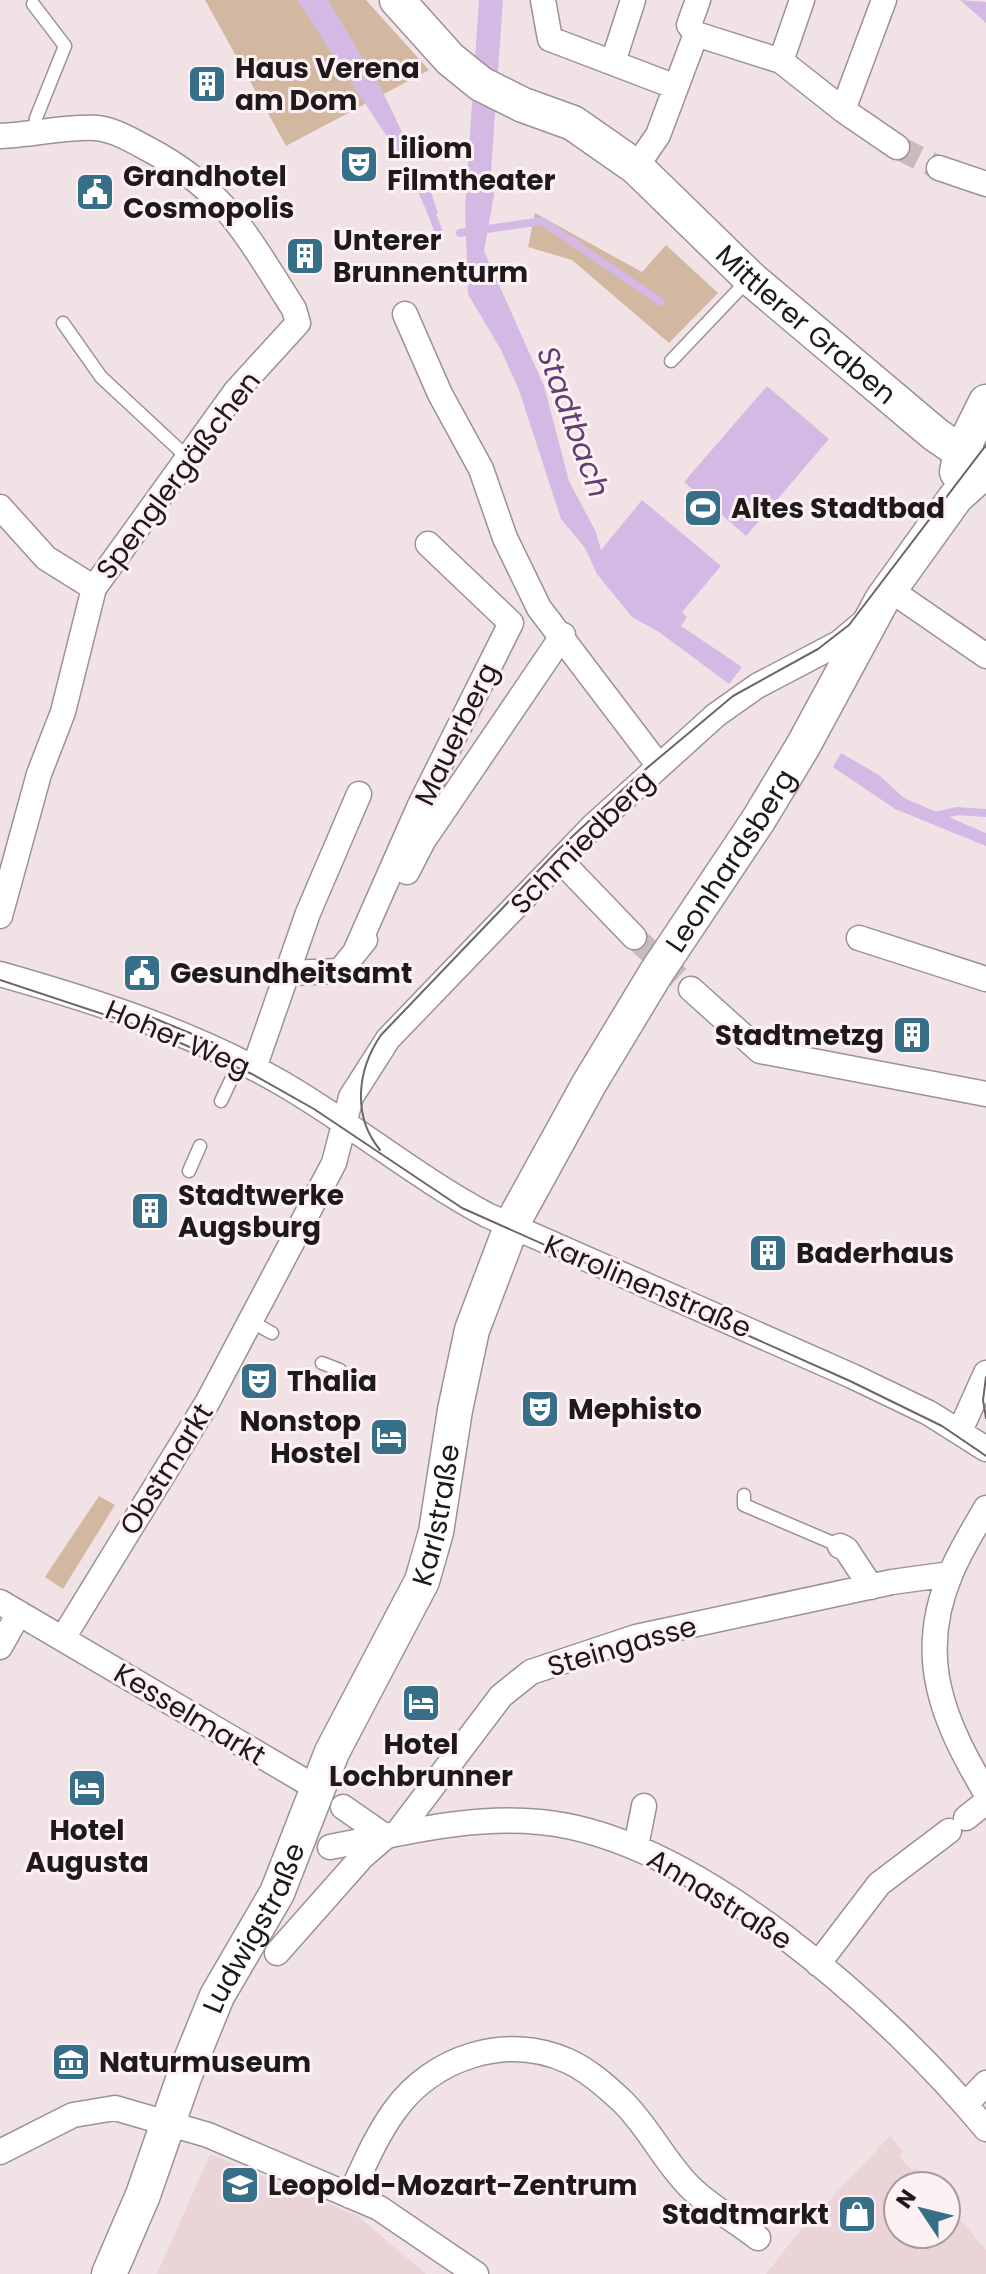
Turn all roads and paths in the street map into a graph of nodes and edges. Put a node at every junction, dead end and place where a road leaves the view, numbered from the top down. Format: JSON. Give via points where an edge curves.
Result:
{"nodes":[{"id":1,"x":397,"y":0,"type":"edge"},
{"id":2,"x":543,"y":0,"type":"edge"},
{"id":3,"x":633,"y":0,"type":"edge"},
{"id":4,"x":698,"y":0,"type":"edge"},
{"id":5,"x":802,"y":0,"type":"edge"},
{"id":6,"x":884,"y":0,"type":"edge"},
{"id":7,"x":33,"y":4,"type":"dead end"},
{"id":8,"x":696,"y":34,"type":"junction"},
{"id":9,"x":781,"y":61,"type":"junction"},
{"id":10,"x":613,"y":62,"type":"junction"},
{"id":11,"x":676,"y":87,"type":"junction"},
{"id":12,"x":843,"y":110,"type":"junction"},
{"id":13,"x":35,"y":134,"type":"junction"},
{"id":14,"x":0,"y":136,"type":"edge"},
{"id":15,"x":897,"y":147,"type":"tunnel mouth"},
{"id":16,"x":636,"y":167,"type":"junction"},
{"id":17,"x":939,"y":168,"type":"tunnel mouth"},
{"id":18,"x":986,"y":184,"type":"edge"},
{"id":19,"x":750,"y":278,"type":"junction"},
{"id":20,"x":405,"y":314,"type":"dead end"},
{"id":21,"x":63,"y":323,"type":"dead end"},
{"id":22,"x":671,"y":361,"type":"dead end"},
{"id":23,"x":986,"y":402,"type":"edge"},
{"id":24,"x":187,"y":457,"type":"junction"},
{"id":25,"x":979,"y":461,"type":"edge"},
{"id":26,"x":0,"y":507,"type":"edge"},
{"id":27,"x":428,"y":544,"type":"dead end"},
{"id":28,"x":94,"y":588,"type":"junction"},
{"id":29,"x":882,"y":601,"type":"junction"},
{"id":30,"x":563,"y":635,"type":"junction"},
{"id":31,"x":986,"y":656,"type":"edge"},
{"id":32,"x":659,"y":766,"type":"junction"},
{"id":33,"x":359,"y":794,"type":"dead end"},
{"id":34,"x":560,"y":860,"type":"junction"},
{"id":35,"x":0,"y":916,"type":"edge"},
{"id":36,"x":634,"y":937,"type":"tunnel mouth"},
{"id":37,"x":859,"y":938,"type":"dead end"},
{"id":38,"x":356,"y":950,"type":"junction"},
{"id":39,"x":286,"y":973,"type":"junction"},
{"id":40,"x":0,"y":974,"type":"edge"},
{"id":41,"x":986,"y":979,"type":"edge"},
{"id":42,"x":691,"y":989,"type":"tunnel mouth"},
{"id":43,"x":247,"y":1065,"type":"junction"},
{"id":44,"x":986,"y":1094,"type":"edge"},
{"id":45,"x":221,"y":1101,"type":"dead end"},
{"id":46,"x":345,"y":1124,"type":"junction"},
{"id":47,"x":200,"y":1146,"type":"dead end"},
{"id":48,"x":189,"y":1171,"type":"dead end"},
{"id":49,"x":510,"y":1226,"type":"junction"},
{"id":50,"x":250,"y":1321,"type":"junction"},
{"id":51,"x":272,"y":1333,"type":"dead end"},
{"id":52,"x":322,"y":1363,"type":"dead end"},
{"id":53,"x":340,"y":1370,"type":"dead end"},
{"id":54,"x":986,"y":1373,"type":"edge"},
{"id":55,"x":960,"y":1431,"type":"junction"},
{"id":56,"x":986,"y":1449,"type":"edge"},
{"id":57,"x":744,"y":1495,"type":"dead end"},
{"id":58,"x":986,"y":1508,"type":"edge"},
{"id":59,"x":840,"y":1546,"type":"joint"},
{"id":60,"x":950,"y":1574,"type":"junction"},
{"id":61,"x":871,"y":1587,"type":"junction"},
{"id":62,"x":10,"y":1608,"type":"edge"},
{"id":63,"x":63,"y":1638,"type":"junction"},
{"id":64,"x":0,"y":1647,"type":"edge"},
{"id":65,"x":986,"y":1793,"type":"edge"},
{"id":66,"x":330,"y":1798,"type":"junction"},
{"id":67,"x":986,"y":1802,"type":"edge"},
{"id":68,"x":644,"y":1806,"type":"dead end"},
{"id":69,"x":392,"y":1834,"type":"junction"},
{"id":70,"x":636,"y":1846,"type":"junction"},
{"id":71,"x":330,"y":1847,"type":"dead end"},
{"id":72,"x":277,"y":1953,"type":"dead end"},
{"id":73,"x":818,"y":1964,"type":"junction"},
{"id":74,"x":915,"y":2020,"type":"dead end"},
{"id":75,"x":900,"y":2039,"type":"junction"},
{"id":76,"x":986,"y":2083,"type":"edge"},
{"id":77,"x":966,"y":2104,"type":"junction"},
{"id":78,"x":168,"y":2122,"type":"junction"},
{"id":79,"x":981,"y":2136,"type":"edge"},
{"id":80,"x":0,"y":2152,"type":"edge"},
{"id":81,"x":350,"y":2196,"type":"junction"},
{"id":82,"x":758,"y":2238,"type":"dead end"},
{"id":83,"x":109,"y":2274,"type":"edge"},
{"id":84,"x":476,"y":2274,"type":"edge"}],
"edges":[{"from":1,"to":16,"type":"street","name":"Mittlerer Graben","via":[[450,59],[481,84],[573,123]]},
{"from":2,"to":10,"type":"street","via":[[550,39]]},
{"from":3,"to":10,"type":"street"},
{"from":4,"to":8,"type":"street","via":[[689,25]]},
{"from":5,"to":9,"type":"street"},
{"from":6,"to":12,"type":"street"},
{"from":7,"to":13,"type":"lane","via":[[65,46],[36,118]]},
{"from":8,"to":9,"type":"street"},
{"from":8,"to":11,"type":"street"},
{"from":9,"to":12,"type":"street"},
{"from":10,"to":11,"type":"street"},
{"from":11,"to":16,"type":"street","via":[[658,135]]},
{"from":12,"to":15,"type":"street"},
{"from":13,"to":14,"type":"street"},
{"from":13,"to":24,"type":"street","name":"Spenglergäßchen","via":[[99,128],[124,136],[198,180],[229,209],[294,309],[298,323],[236,391]]},
{"from":16,"to":19,"type":"street","name":"Mittlerer Graben"},
{"from":17,"to":18,"type":"street"},
{"from":19,"to":22,"type":"lane"},
{"from":19,"to":25,"type":"street","name":"Mittlerer Graben"},
{"from":20,"to":30,"type":"street","via":[[481,469],[505,538],[539,608]]},
{"from":21,"to":24,"type":"lane","via":[[101,377]]},
{"from":23,"to":25,"type":"street"},
{"from":24,"to":28,"type":"street","name":"Spenglergäßchen"},
{"from":25,"to":29,"type":"street","name":"Leonhardsberg"},
{"from":26,"to":28,"type":"street","via":[[46,558]]},
{"from":27,"to":38,"type":"street","name":"Mauerberg","via":[[511,623],[420,805]]},
{"from":28,"to":35,"type":"street","name":"Spenglergäßchen","via":[[63,712],[39,774]]},
{"from":29,"to":31,"type":"street"},
{"from":29,"to":32,"type":"street","name":"Schmiedberg","via":[[839,643],[736,700]]},
{"from":29,"to":49,"type":"street","name":"Leonhardsberg","via":[[803,746],[649,985]]},
{"from":30,"to":32,"type":"street"},
{"from":30,"to":38,"type":"street","name":"Mauerberg","via":[[423,841],[380,922]]},
{"from":32,"to":34,"type":"street","name":"Schmiedberg"},
{"from":33,"to":39,"type":"street"},
{"from":34,"to":36,"type":"street"},
{"from":34,"to":46,"type":"street","name":"Schmiedberg","via":[[388,1039],[351,1097]]},
{"from":37,"to":41,"type":"street"},
{"from":38,"to":39,"type":"street","name":"Mauerberg","via":[[340,971]]},
{"from":39,"to":43,"type":"street"},
{"from":40,"to":43,"type":"street","name":"Hoher Weg","via":[[151,1023]]},
{"from":42,"to":44,"type":"street","via":[[749,1044],[772,1054]]},
{"from":43,"to":45,"type":"lane"},
{"from":43,"to":46,"type":"street","name":"Hoher Weg"},
{"from":46,"to":49,"type":"street","name":"Karolinenstraße","via":[[438,1188]]},
{"from":46,"to":50,"type":"street","name":"Obstmarkt","via":[[334,1163]]},
{"from":47,"to":48,"type":"lane"},
{"from":49,"to":55,"type":"street","name":"Karolinenstraße","via":[[852,1376]]},
{"from":49,"to":66,"type":"street","name":"Karlstraße","via":[[472,1330],[436,1532],[422,1581],[340,1737]]},
{"from":50,"to":51,"type":"lane"},
{"from":50,"to":63,"type":"street","name":"Obstmarkt","via":[[207,1403]]},
{"from":52,"to":53,"type":"lane"},
{"from":54,"to":55,"type":"street"},
{"from":55,"to":56,"type":"street","name":"Karolinenstraße"},
{"from":57,"to":59,"type":"lane","via":[[744,1505]]},
{"from":58,"to":60,"type":"street"},
{"from":59,"to":61,"type":"street"},
{"from":60,"to":61,"type":"street","name":"Steingasse"},
{"from":60,"to":65,"type":"street","via":[[932,1656],[954,1741]]},
{"from":61,"to":69,"type":"street","name":"Steingasse","via":[[618,1638],[527,1666]]},
{"from":62,"to":63,"type":"street","name":"Kesselmarkt"},
{"from":62,"to":64,"type":"street"},
{"from":63,"to":66,"type":"street","name":"Kesselmarkt"},
{"from":66,"to":69,"type":"street"},
{"from":66,"to":78,"type":"street","name":"Ludwigstraße","via":[[217,1996]]},
{"from":67,"to":73,"type":"street","via":[[879,1884]]},
{"from":68,"to":70,"type":"street"},
{"from":69,"to":70,"type":"street","name":"Annastraße","via":[[483,1832],[540,1822]]},
{"from":69,"to":71,"type":"street","name":"Annastraße"},
{"from":69,"to":72,"type":"street","via":[[362,1857]]},
{"from":70,"to":73,"type":"street","name":"Annastraße","via":[[723,1894],[790,1951]]},
{"from":73,"to":75,"type":"street","name":"Annastraße"},
{"from":74,"to":75,"type":"street"},
{"from":75,"to":77,"type":"street","name":"Annastraße"},
{"from":76,"to":77,"type":"street"},
{"from":77,"to":79,"type":"street","name":"Annastraße"},
{"from":78,"to":80,"type":"street","via":[[103,2108],[73,2115]]},
{"from":78,"to":81,"type":"street"},
{"from":78,"to":83,"type":"street","name":"Ludwigstraße"},
{"from":81,"to":82,"type":"street","via":[[387,2121],[431,2073],[486,2052],[538,2052],[570,2061],[604,2086],[638,2118],[690,2187]]},
{"from":81,"to":84,"type":"street","via":[[379,2208]]}]}
